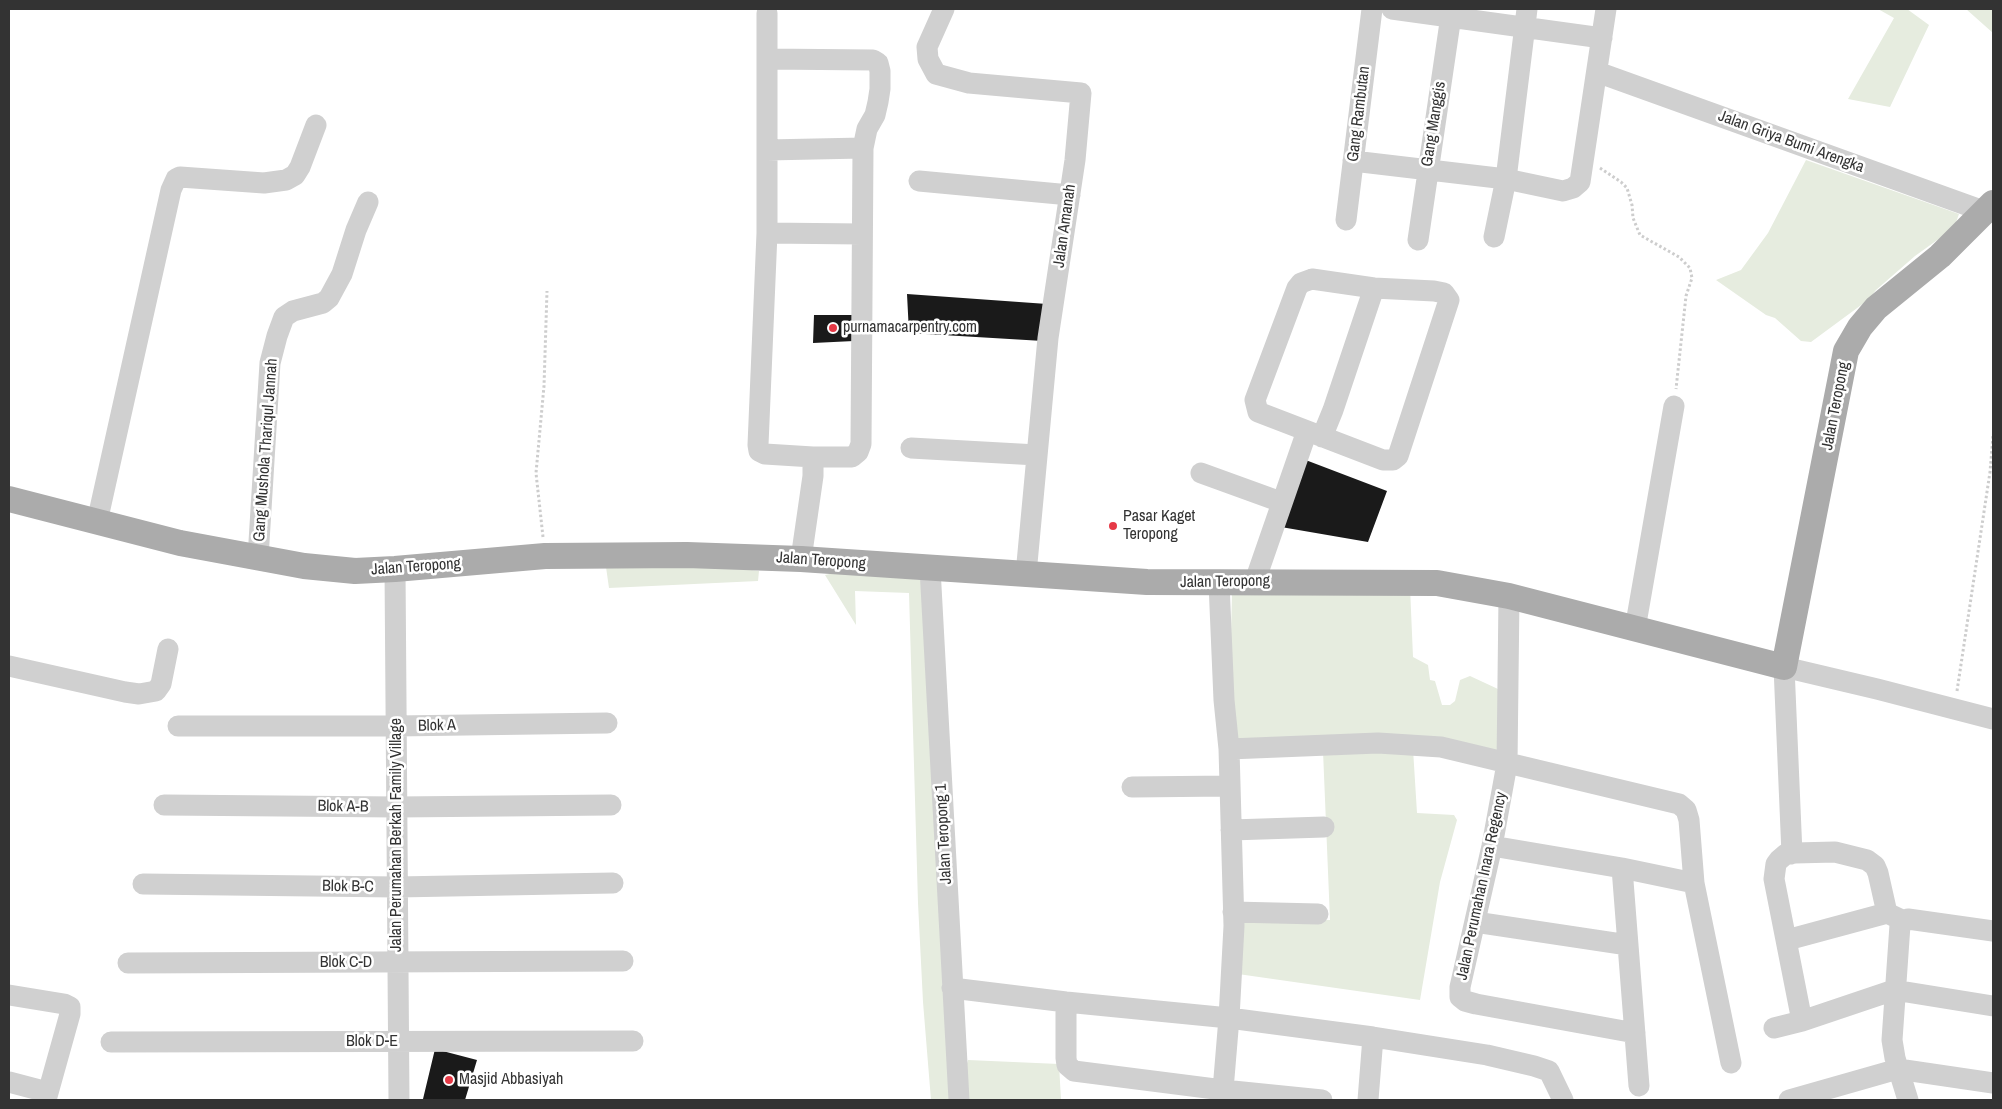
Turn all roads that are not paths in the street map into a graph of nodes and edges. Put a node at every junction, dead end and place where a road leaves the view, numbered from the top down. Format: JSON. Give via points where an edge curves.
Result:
{"nodes":[{"id":1,"x":944,"y":9,"type":"edge"},
{"id":2,"x":1372,"y":9,"type":"edge"},
{"id":3,"x":1392,"y":9,"type":"edge"},
{"id":4,"x":1606,"y":9,"type":"edge"},
{"id":5,"x":767,"y":13,"type":"dead end"},
{"id":6,"x":1452,"y":13,"type":"edge"},
{"id":7,"x":1526,"y":18,"type":"edge"},
{"id":8,"x":1602,"y":38,"type":"junction"},
{"id":9,"x":767,"y":59,"type":"junction"},
{"id":10,"x":1597,"y":72,"type":"junction"},
{"id":11,"x":316,"y":125,"type":"dead end"},
{"id":12,"x":863,"y":148,"type":"junction"},
{"id":13,"x":767,"y":150,"type":"junction"},
{"id":14,"x":1354,"y":161,"type":"junction"},
{"id":15,"x":1427,"y":170,"type":"junction"},
{"id":16,"x":1506,"y":179,"type":"junction"},
{"id":17,"x":919,"y":180,"type":"dead end"},
{"id":18,"x":1070,"y":195,"type":"junction"},
{"id":19,"x":368,"y":202,"type":"dead end"},
{"id":20,"x":1990,"y":208,"type":"edge"},
{"id":21,"x":1346,"y":220,"type":"dead end"},
{"id":22,"x":767,"y":233,"type":"junction"},
{"id":23,"x":862,"y":234,"type":"junction"},
{"id":24,"x":1494,"y":238,"type":"dead end"},
{"id":25,"x":1418,"y":240,"type":"dead end"},
{"id":26,"x":1374,"y":288,"type":"junction"},
{"id":27,"x":1674,"y":406,"type":"road end"},
{"id":28,"x":1315,"y":434,"type":"junction"},
{"id":29,"x":911,"y":448,"type":"dead end"},
{"id":30,"x":1037,"y":455,"type":"junction"},
{"id":31,"x":813,"y":457,"type":"junction"},
{"id":32,"x":1201,"y":472,"type":"dead end"},
{"id":33,"x":1281,"y":502,"type":"junction"},
{"id":34,"x":10,"y":504,"type":"edge"},
{"id":35,"x":97,"y":522,"type":"junction"},
{"id":36,"x":258,"y":558,"type":"junction"},
{"id":37,"x":800,"y":559,"type":"junction"},
{"id":38,"x":930,"y":568,"type":"junction"},
{"id":39,"x":395,"y":569,"type":"junction"},
{"id":40,"x":1026,"y":574,"type":"junction"},
{"id":41,"x":1255,"y":581,"type":"junction"},
{"id":42,"x":1219,"y":583,"type":"junction"},
{"id":43,"x":1510,"y":596,"type":"junction"},
{"id":44,"x":1635,"y":629,"type":"junction"},
{"id":45,"x":168,"y":649,"type":"dead end"},
{"id":46,"x":9,"y":666,"type":"edge"},
{"id":47,"x":1790,"y":668,"type":"junction"},
{"id":48,"x":1993,"y":720,"type":"edge"},
{"id":49,"x":607,"y":723,"type":"dead end"},
{"id":50,"x":178,"y":726,"type":"dead end"},
{"id":51,"x":396,"y":726,"type":"junction"},
{"id":52,"x":1228,"y":749,"type":"junction"},
{"id":53,"x":1507,"y":764,"type":"junction"},
{"id":54,"x":1229,"y":786,"type":"junction"},
{"id":55,"x":1132,"y":787,"type":"dead end"},
{"id":56,"x":164,"y":805,"type":"dead end"},
{"id":57,"x":611,"y":805,"type":"dead end"},
{"id":58,"x":397,"y":807,"type":"junction"},
{"id":59,"x":1324,"y":827,"type":"dead end"},
{"id":60,"x":1231,"y":830,"type":"junction"},
{"id":61,"x":1492,"y":846,"type":"junction"},
{"id":62,"x":1792,"y":854,"type":"junction"},
{"id":63,"x":1622,"y":868,"type":"junction"},
{"id":64,"x":613,"y":883,"type":"dead end"},
{"id":65,"x":1694,"y":883,"type":"junction"},
{"id":66,"x":143,"y":884,"type":"dead end"},
{"id":67,"x":397,"y":887,"type":"junction"},
{"id":68,"x":1234,"y":912,"type":"junction"},
{"id":69,"x":1318,"y":914,"type":"dead end"},
{"id":70,"x":1895,"y":917,"type":"junction"},
{"id":71,"x":1475,"y":922,"type":"junction"},
{"id":72,"x":1993,"y":931,"type":"edge"},
{"id":73,"x":1787,"y":940,"type":"junction"},
{"id":74,"x":1628,"y":945,"type":"junction"},
{"id":75,"x":623,"y":961,"type":"dead end"},
{"id":76,"x":398,"y":962,"type":"junction"},
{"id":77,"x":128,"y":963,"type":"dead end"},
{"id":78,"x":952,"y":988,"type":"junction"},
{"id":79,"x":1894,"y":990,"type":"junction"},
{"id":80,"x":9,"y":995,"type":"edge"},
{"id":81,"x":1066,"y":1002,"type":"junction"},
{"id":82,"x":1993,"y":1006,"type":"edge"},
{"id":83,"x":1230,"y":1018,"type":"junction"},
{"id":84,"x":1802,"y":1021,"type":"junction"},
{"id":85,"x":1774,"y":1028,"type":"dead end"},
{"id":86,"x":1635,"y":1033,"type":"junction"},
{"id":87,"x":1373,"y":1037,"type":"junction"},
{"id":88,"x":111,"y":1042,"type":"dead end"},
{"id":89,"x":398,"y":1042,"type":"junction"},
{"id":90,"x":633,"y":1042,"type":"dead end"},
{"id":91,"x":1731,"y":1064,"type":"dead end"},
{"id":92,"x":1898,"y":1068,"type":"junction"},
{"id":93,"x":9,"y":1082,"type":"edge"},
{"id":94,"x":1993,"y":1083,"type":"edge"},
{"id":95,"x":1640,"y":1086,"type":"dead end"},
{"id":96,"x":1223,"y":1090,"type":"junction"},
{"id":97,"x":47,"y":1096,"type":"edge"},
{"id":98,"x":399,"y":1100,"type":"edge"},
{"id":99,"x":959,"y":1100,"type":"edge"},
{"id":100,"x":1322,"y":1100,"type":"edge"},
{"id":101,"x":1368,"y":1100,"type":"edge"},
{"id":102,"x":1563,"y":1100,"type":"edge"},
{"id":103,"x":1790,"y":1100,"type":"edge"},
{"id":104,"x":1908,"y":1100,"type":"edge"}],
"edges":[{"from":1,"to":18,"type":"street","name":"Jalan Amanah","via":[[927,47],[928,59],[936,74],[969,83],[1080,93]]},
{"from":2,"to":14,"type":"street","name":"Gang Rambutan"},
{"from":3,"to":6,"type":"street"},
{"from":4,"to":8,"type":"street"},
{"from":5,"to":9,"type":"street"},
{"from":6,"to":7,"type":"street"},
{"from":6,"to":15,"type":"street","name":"Gang Manggis"},
{"from":7,"to":8,"type":"street"},
{"from":7,"to":16,"type":"street"},
{"from":8,"to":10,"type":"street"},
{"from":9,"to":12,"type":"street","via":[[873,60],[878,63],[878,102]]},
{"from":9,"to":13,"type":"street"},
{"from":10,"to":16,"type":"street","via":[[1580,182],[1563,191]]},
{"from":10,"to":20,"type":"street","name":"Jalan Griya Bumi Arengka"},
{"from":11,"to":35,"type":"street","via":[[300,167],[286,180],[264,183],[176,179]]},
{"from":12,"to":13,"type":"street"},
{"from":12,"to":23,"type":"street"},
{"from":13,"to":22,"type":"street"},
{"from":14,"to":15,"type":"street"},
{"from":14,"to":21,"type":"street","name":"Gang Rambutan"},
{"from":15,"to":16,"type":"street"},
{"from":15,"to":25,"type":"street","name":"Gang Manggis"},
{"from":16,"to":24,"type":"street"},
{"from":17,"to":18,"type":"street"},
{"from":18,"to":30,"type":"street","name":"Jalan Amanah","via":[[1048,338]]},
{"from":19,"to":36,"type":"street","name":"Gang Mushola Thariqul Jannah","via":[[342,274],[329,298],[323,304],[293,311],[284,317],[277,336],[270,363]]},
{"from":20,"to":47,"type":"main road","name":"Jalan Teropong","via":[[1940,256],[1876,308],[1846,351]]},
{"from":22,"to":23,"type":"street"},
{"from":22,"to":31,"type":"street","via":[[759,451]]},
{"from":23,"to":31,"type":"street","via":[[861,444],[852,457]]},
{"from":26,"to":28,"type":"street","via":[[1333,410]]},
{"from":26,"to":28,"type":"street","via":[[1312,279],[1297,288],[1255,400],[1258,412]]},
{"from":26,"to":28,"type":"street","via":[[1434,290],[1444,293],[1449,300],[1398,456],[1393,460],[1383,460]]},
{"from":27,"to":44,"type":"street"},
{"from":28,"to":33,"type":"street"},
{"from":29,"to":30,"type":"street"},
{"from":30,"to":40,"type":"street","name":"Jalan Amanah"},
{"from":31,"to":37,"type":"street"},
{"from":32,"to":33,"type":"street"},
{"from":33,"to":41,"type":"street"},
{"from":34,"to":35,"type":"main road","name":"Jalan Teropong"},
{"from":35,"to":36,"type":"main road","name":"Jalan Teropong","via":[[180,544]]},
{"from":36,"to":39,"type":"main road","name":"Jalan Teropong","via":[[355,571]]},
{"from":37,"to":38,"type":"main road","name":"Jalan Teropong"},
{"from":37,"to":39,"type":"main road","name":"Jalan Teropong","via":[[687,555],[545,556]]},
{"from":38,"to":40,"type":"main road","name":"Jalan Teropong"},
{"from":38,"to":78,"type":"street","name":"Jalan Teropong 1"},
{"from":39,"to":51,"type":"street","name":"Jalan Perumahan Berkah Family Village"},
{"from":40,"to":42,"type":"main road","name":"Jalan Teropong"},
{"from":41,"to":42,"type":"main road","name":"Jalan Teropong"},
{"from":41,"to":43,"type":"main road","name":"Jalan Teropong","via":[[1437,583]]},
{"from":42,"to":52,"type":"street"},
{"from":43,"to":44,"type":"main road","name":"Jalan Teropong"},
{"from":43,"to":53,"type":"street","name":"Jalan Perumahan Inara Regency"},
{"from":44,"to":47,"type":"main road","name":"Jalan Teropong"},
{"from":45,"to":46,"type":"street","via":[[161,684],[156,692],[139,694]]},
{"from":47,"to":48,"type":"street"},
{"from":47,"to":62,"type":"street"},
{"from":49,"to":51,"type":"street","name":"Blok A"},
{"from":50,"to":51,"type":"street","name":"Blok A"},
{"from":51,"to":58,"type":"street","name":"Jalan Perumahan Berkah Family Village"},
{"from":52,"to":53,"type":"street","via":[[1378,743],[1441,747]]},
{"from":52,"to":54,"type":"street"},
{"from":53,"to":61,"type":"street","name":"Jalan Perumahan Inara Regency"},
{"from":53,"to":65,"type":"street","via":[[1679,804],[1686,810],[1689,820]]},
{"from":54,"to":55,"type":"street"},
{"from":54,"to":60,"type":"street"},
{"from":56,"to":58,"type":"street","name":"Blok A-B"},
{"from":57,"to":58,"type":"street","name":"Blok A-B"},
{"from":58,"to":67,"type":"street","name":"Jalan Perumahan Berkah Family Village"},
{"from":59,"to":60,"type":"street"},
{"from":60,"to":68,"type":"street"},
{"from":61,"to":63,"type":"street"},
{"from":61,"to":71,"type":"street","name":"Jalan Perumahan Inara Regency"},
{"from":62,"to":70,"type":"street","via":[[1835,852],[1867,860],[1875,866]]},
{"from":62,"to":73,"type":"street","via":[[1786,854],[1776,864],[1774,879]]},
{"from":63,"to":65,"type":"street"},
{"from":63,"to":74,"type":"street"},
{"from":64,"to":67,"type":"street","name":"Blok B-C"},
{"from":65,"to":91,"type":"street"},
{"from":66,"to":67,"type":"street","name":"Blok B-C"},
{"from":67,"to":76,"type":"street","name":"Jalan Perumahan Berkah Family Village"},
{"from":68,"to":69,"type":"street"},
{"from":68,"to":83,"type":"street"},
{"from":70,"to":72,"type":"street"},
{"from":70,"to":73,"type":"street"},
{"from":70,"to":79,"type":"street","via":[[1900,925]]},
{"from":71,"to":74,"type":"street"},
{"from":71,"to":86,"type":"street","name":"Jalan Perumahan Inara Regency","via":[[1460,986],[1460,997],[1465,1001]]},
{"from":73,"to":84,"type":"street"},
{"from":74,"to":86,"type":"street"},
{"from":75,"to":76,"type":"street","name":"Blok C-D"},
{"from":76,"to":77,"type":"street","name":"Blok C-D"},
{"from":76,"to":89,"type":"street","name":"Jalan Perumahan Berkah Family Village"},
{"from":78,"to":81,"type":"street"},
{"from":78,"to":99,"type":"street","name":"Jalan Teropong 1"},
{"from":79,"to":82,"type":"street"},
{"from":79,"to":84,"type":"street"},
{"from":79,"to":92,"type":"street","via":[[1892,1040]]},
{"from":80,"to":97,"type":"street","via":[[70,1007]]},
{"from":81,"to":83,"type":"street"},
{"from":81,"to":96,"type":"street","via":[[1066,1058],[1067,1065],[1074,1071]]},
{"from":83,"to":87,"type":"street"},
{"from":83,"to":96,"type":"street"},
{"from":84,"to":85,"type":"street"},
{"from":86,"to":95,"type":"street"},
{"from":87,"to":101,"type":"street"},
{"from":87,"to":102,"type":"street","via":[[1534,1066],[1549,1072]]},
{"from":88,"to":89,"type":"street","name":"Blok D-E"},
{"from":89,"to":90,"type":"street","name":"Blok D-E"},
{"from":89,"to":98,"type":"street","name":"Jalan Perumahan Berkah Family Village"},
{"from":92,"to":94,"type":"street"},
{"from":92,"to":103,"type":"street"},
{"from":92,"to":104,"type":"street"},
{"from":93,"to":97,"type":"street"},
{"from":96,"to":100,"type":"street"}]}
